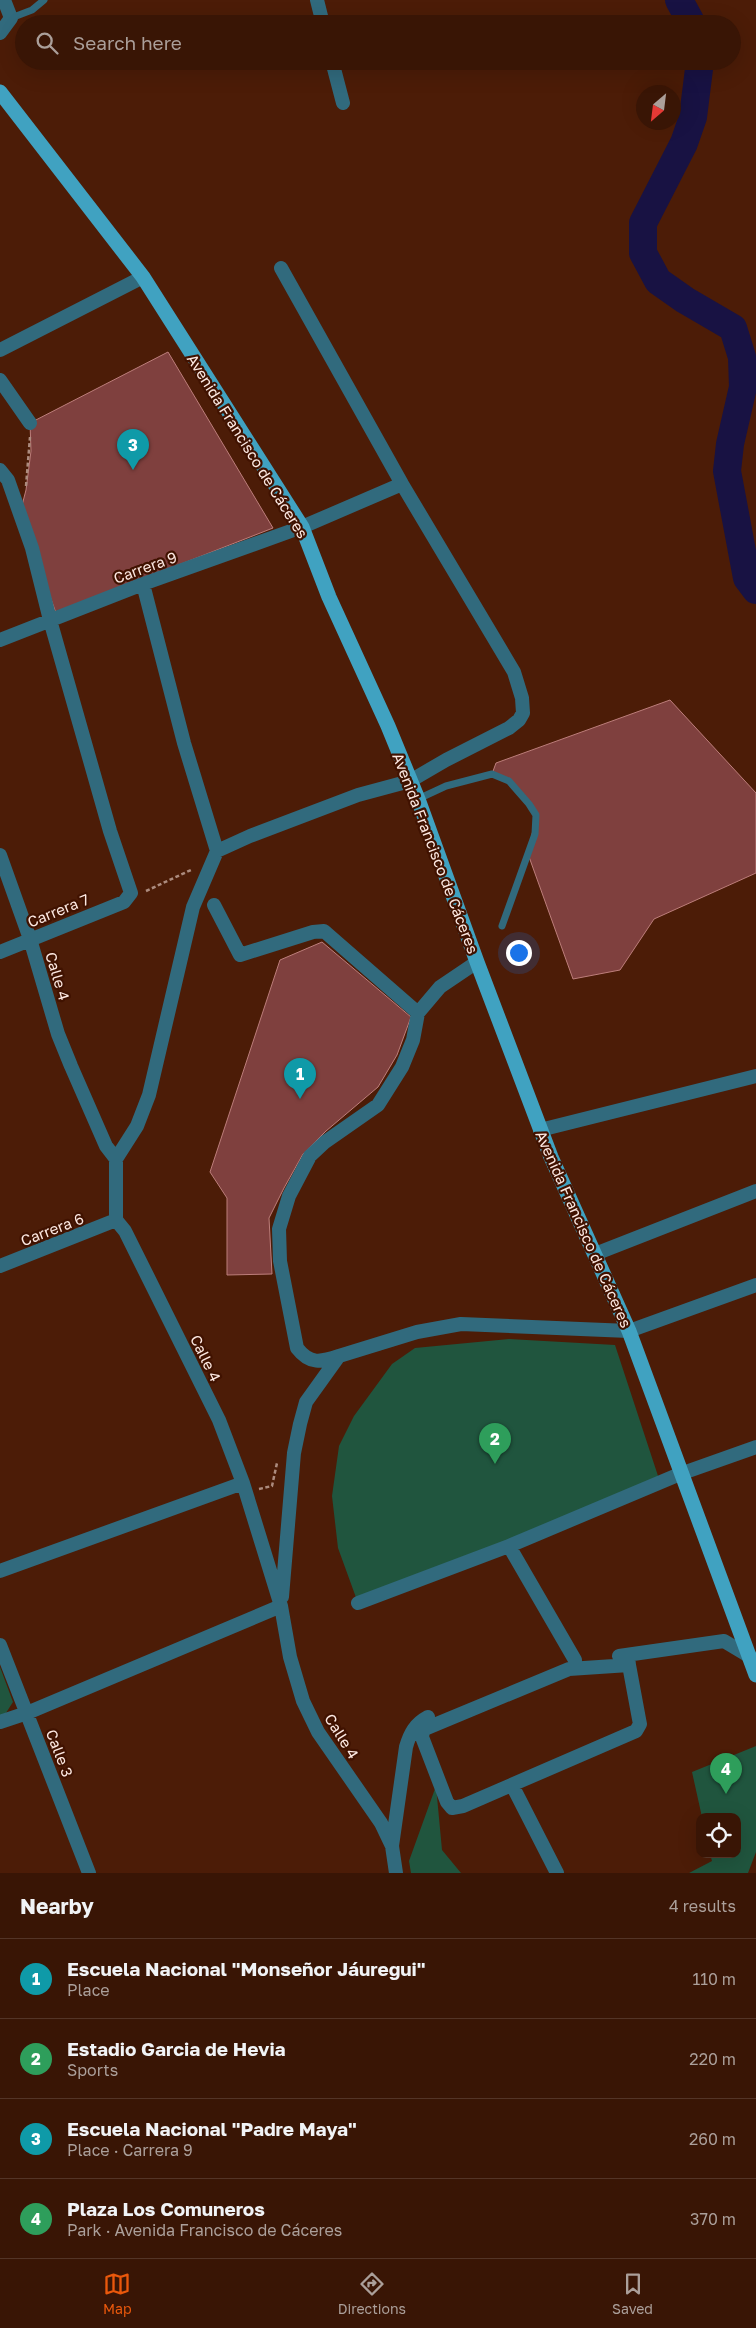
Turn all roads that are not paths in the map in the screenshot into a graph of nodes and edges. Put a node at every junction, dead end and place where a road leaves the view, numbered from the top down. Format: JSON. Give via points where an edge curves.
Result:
{"nodes":[{"id":1,"x":4,"y":0,"type":"edge"},
{"id":2,"x":44,"y":0,"type":"edge"},
{"id":3,"x":316,"y":0,"type":"edge"},
{"id":4,"x":18,"y":15,"type":"edge"},
{"id":5,"x":320,"y":15,"type":"edge"},
{"id":6,"x":15,"y":16,"type":"edge"},
{"id":7,"x":10,"y":18,"type":"junction"},
{"id":8,"x":0,"y":33,"type":"edge"},
{"id":9,"x":334,"y":70,"type":"edge"},
{"id":10,"x":0,"y":92,"type":"edge"},
{"id":11,"x":343,"y":103,"type":"dead end"},
{"id":12,"x":281,"y":268,"type":"dead end"},
{"id":13,"x":143,"y":277,"type":"junction"},
{"id":14,"x":0,"y":350,"type":"edge"},
{"id":15,"x":0,"y":380,"type":"edge"},
{"id":16,"x":30,"y":423,"type":"road end"},
{"id":17,"x":0,"y":470,"type":"edge"},
{"id":18,"x":402,"y":484,"type":"junction"},
{"id":19,"x":302,"y":527,"type":"junction"},
{"id":20,"x":143,"y":584,"type":"junction"},
{"id":21,"x":50,"y":620,"type":"junction"},
{"id":22,"x":0,"y":640,"type":"edge"},
{"id":23,"x":410,"y":781,"type":"junction"},
{"id":24,"x":418,"y":799,"type":"junction"},
{"id":25,"x":0,"y":855,"type":"edge"},
{"id":26,"x":216,"y":855,"type":"junction"},
{"id":27,"x":214,"y":905,"type":"dead end"},
{"id":28,"x":502,"y":926,"type":"dead end"},
{"id":29,"x":30,"y":939,"type":"junction"},
{"id":30,"x":0,"y":952,"type":"edge"},
{"id":31,"x":477,"y":962,"type":"junction"},
{"id":32,"x":418,"y":1013,"type":"junction"},
{"id":33,"x":756,"y":1076,"type":"edge"},
{"id":34,"x":540,"y":1130,"type":"junction"},
{"id":35,"x":116,"y":1159,"type":"junction"},
{"id":36,"x":756,"y":1191,"type":"edge"},
{"id":37,"x":116,"y":1220,"type":"junction"},
{"id":38,"x":594,"y":1254,"type":"junction"},
{"id":39,"x":0,"y":1266,"type":"edge"},
{"id":40,"x":756,"y":1286,"type":"edge"},
{"id":41,"x":629,"y":1331,"type":"junction"},
{"id":42,"x":339,"y":1356,"type":"junction"},
{"id":43,"x":756,"y":1446,"type":"edge"},
{"id":44,"x":680,"y":1474,"type":"junction"},
{"id":45,"x":243,"y":1482,"type":"junction"},
{"id":46,"x":509,"y":1546,"type":"junction"},
{"id":47,"x":0,"y":1571,"type":"edge"},
{"id":48,"x":358,"y":1602,"type":"dead end"},
{"id":49,"x":281,"y":1606,"type":"junction"},
{"id":50,"x":0,"y":1645,"type":"edge"},
{"id":51,"x":753,"y":1659,"type":"edge"},
{"id":52,"x":575,"y":1660,"type":"junction"},
{"id":53,"x":628,"y":1660,"type":"junction"},
{"id":54,"x":756,"y":1675,"type":"edge"},
{"id":55,"x":27,"y":1713,"type":"junction"},
{"id":56,"x":0,"y":1722,"type":"edge"},
{"id":57,"x":512,"y":1785,"type":"junction"},
{"id":58,"x":392,"y":1846,"type":"junction"},
{"id":59,"x":89,"y":1873,"type":"edge"},
{"id":60,"x":396,"y":1873,"type":"edge"},
{"id":61,"x":557,"y":1873,"type":"edge"}],
"edges":[{"from":1,"to":7,"type":"street"},
{"from":2,"to":4,"type":"lane","via":[[32,10]]},
{"from":3,"to":5,"type":"street"},
{"from":6,"to":7,"type":"lane"},
{"from":7,"to":8,"type":"street"},
{"from":9,"to":11,"type":"street"},
{"from":10,"to":13,"type":"main road","name":"Avenida Francisco de Cáceres"},
{"from":12,"to":18,"type":"street"},
{"from":13,"to":14,"type":"street"},
{"from":13,"to":19,"type":"main road","name":"Avenida Francisco de Cáceres"},
{"from":15,"to":16,"type":"street"},
{"from":17,"to":21,"type":"street","via":[[8,480],[32,548]]},
{"from":18,"to":19,"type":"street","name":"Carrera 9"},
{"from":18,"to":23,"type":"street","via":[[514,672],[523,713],[508,728]]},
{"from":19,"to":20,"type":"street","name":"Carrera 9"},
{"from":19,"to":23,"type":"main road","name":"Avenida Francisco de Cáceres","via":[[329,597]]},
{"from":20,"to":21,"type":"street","name":"Carrera 9"},
{"from":20,"to":26,"type":"street"},
{"from":21,"to":22,"type":"street","name":"Carrera 9"},
{"from":21,"to":29,"type":"street","name":"Carrera 7","via":[[130,893],[128,898]]},
{"from":23,"to":24,"type":"main road","name":"Avenida Francisco de Cáceres"},
{"from":23,"to":26,"type":"street","via":[[358,795],[250,836]]},
{"from":24,"to":28,"type":"lane","via":[[446,786],[492,774],[510,781],[529,804],[536,815],[535,834]]},
{"from":24,"to":31,"type":"main road","name":"Avenida Francisco de Cáceres"},
{"from":25,"to":29,"type":"street","name":"Calle 4"},
{"from":26,"to":35,"type":"street","via":[[193,907],[149,1095],[137,1126]]},
{"from":27,"to":32,"type":"street","via":[[240,954],[324,931]]},
{"from":29,"to":30,"type":"street","name":"Carrera 7"},
{"from":29,"to":35,"type":"street","name":"Calle 4","via":[[58,1034],[106,1146]]},
{"from":31,"to":32,"type":"street","via":[[440,987]]},
{"from":31,"to":34,"type":"main road","name":"Avenida Francisco de Cáceres"},
{"from":32,"to":42,"type":"street","via":[[413,1040],[388,1090],[378,1105],[310,1156],[289,1196],[279,1229],[280,1261],[298,1348],[316,1363]]},
{"from":33,"to":34,"type":"street"},
{"from":34,"to":38,"type":"main road","name":"Avenida Francisco de Cáceres"},
{"from":35,"to":37,"type":"street"},
{"from":36,"to":38,"type":"street"},
{"from":37,"to":39,"type":"street","name":"Carrera 6"},
{"from":37,"to":45,"type":"street","name":"Calle 4","via":[[125,1231],[219,1420]]},
{"from":38,"to":41,"type":"main road","name":"Avenida Francisco de Cáceres"},
{"from":40,"to":41,"type":"street"},
{"from":41,"to":42,"type":"street","via":[[461,1324],[417,1332]]},
{"from":41,"to":44,"type":"main road","name":"Avenida Francisco de Cáceres"},
{"from":42,"to":49,"type":"street","via":[[306,1402],[300,1424],[294,1453]]},
{"from":43,"to":44,"type":"street"},
{"from":44,"to":46,"type":"street"},
{"from":44,"to":51,"type":"main road","name":"Avenida Francisco de Cáceres"},
{"from":45,"to":47,"type":"street"},
{"from":45,"to":49,"type":"street","name":"Calle 4"},
{"from":46,"to":48,"type":"street"},
{"from":46,"to":52,"type":"street"},
{"from":49,"to":55,"type":"street"},
{"from":49,"to":58,"type":"street","name":"Calle 4","via":[[290,1657],[303,1701],[318,1732]]},
{"from":50,"to":55,"type":"street","name":"Calle 3"},
{"from":51,"to":53,"type":"street","via":[[724,1641]]},
{"from":51,"to":54,"type":"main road","name":"Avenida Francisco de Cáceres"},
{"from":52,"to":53,"type":"street"},
{"from":52,"to":58,"type":"street","via":[[426,1718],[416,1725],[406,1747]]},
{"from":53,"to":57,"type":"street","via":[[640,1724],[636,1731]]},
{"from":53,"to":57,"type":"street","via":[[569,1669],[423,1732],[422,1737],[452,1808]]},
{"from":55,"to":56,"type":"street"},
{"from":55,"to":59,"type":"street","name":"Calle 3"},
{"from":57,"to":61,"type":"street"},
{"from":58,"to":60,"type":"street","name":"Calle 4"}]}
